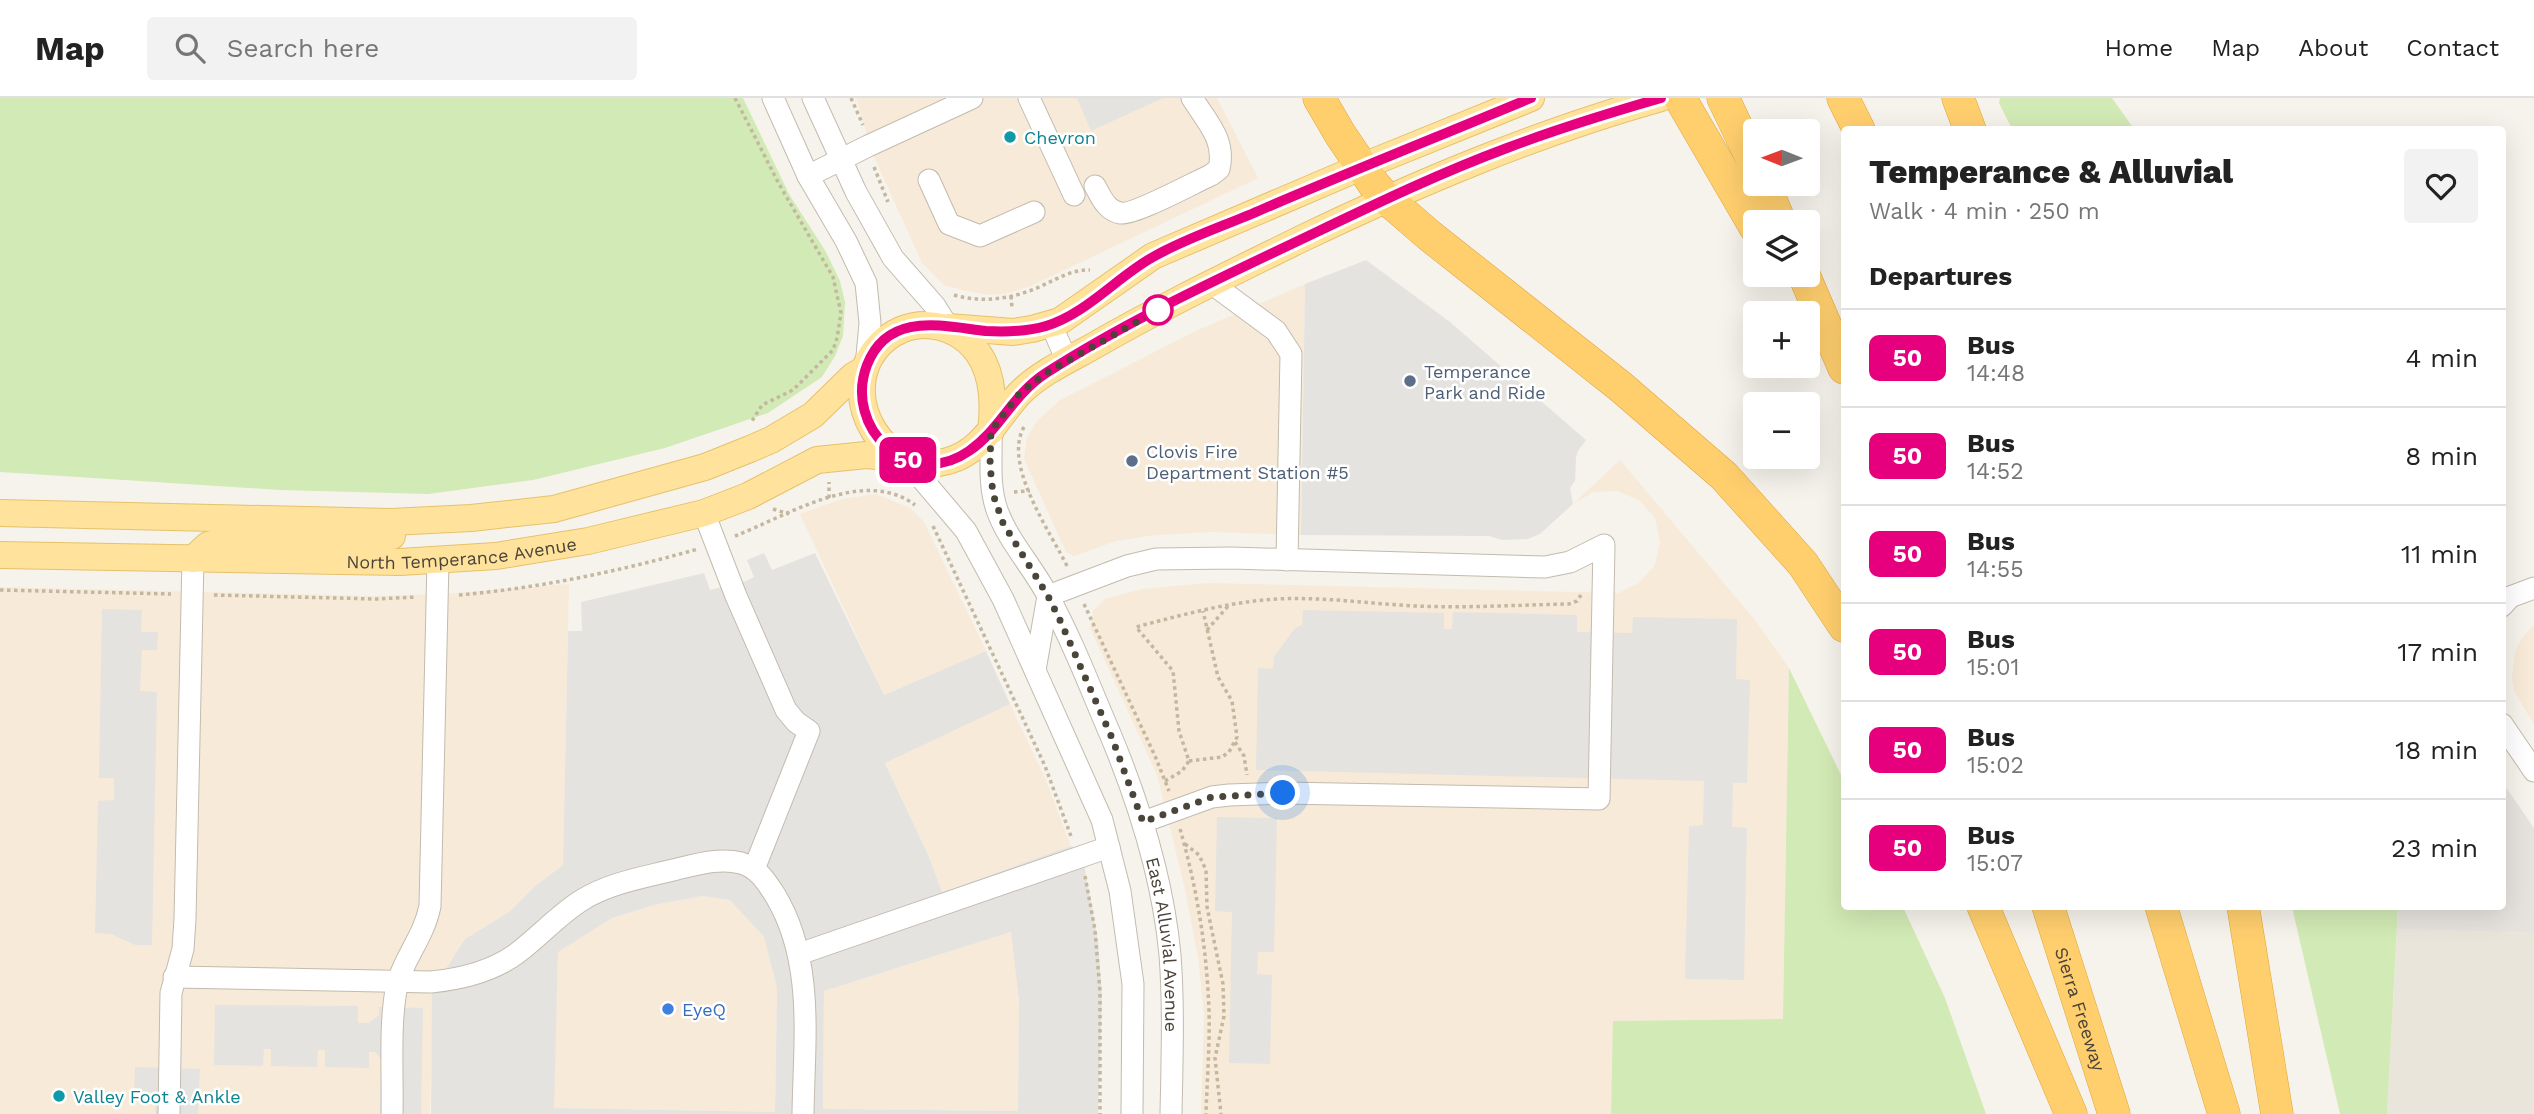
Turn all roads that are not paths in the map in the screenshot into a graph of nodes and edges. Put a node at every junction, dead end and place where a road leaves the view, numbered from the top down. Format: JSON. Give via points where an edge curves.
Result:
{"nodes":[{"id":1,"x":772,"y":98,"type":"edge"},
{"id":2,"x":813,"y":98,"type":"edge"},
{"id":3,"x":972,"y":98,"type":"edge"},
{"id":4,"x":1029,"y":98,"type":"edge"},
{"id":5,"x":1192,"y":98,"type":"edge"},
{"id":6,"x":1319,"y":98,"type":"edge"},
{"id":7,"x":1531,"y":98,"type":"edge"},
{"id":8,"x":1661,"y":98,"type":"edge"},
{"id":9,"x":1679,"y":98,"type":"edge"},
{"id":10,"x":1723,"y":98,"type":"edge"},
{"id":11,"x":1843,"y":98,"type":"edge"},
{"id":12,"x":1958,"y":98,"type":"edge"},
{"id":13,"x":1857,"y":126,"type":"edge"},
{"id":14,"x":1968,"y":126,"type":"edge"},
{"id":15,"x":1743,"y":140,"type":"edge"},
{"id":16,"x":840,"y":159,"type":"junction"},
{"id":17,"x":1361,"y":167,"type":"junction"},
{"id":18,"x":808,"y":176,"type":"junction"},
{"id":19,"x":929,"y":180,"type":"dead end"},
{"id":20,"x":1095,"y":186,"type":"dead end"},
{"id":21,"x":1074,"y":195,"type":"dead end"},
{"id":22,"x":1387,"y":198,"type":"junction"},
{"id":23,"x":1745,"y":210,"type":"edge"},
{"id":24,"x":1034,"y":212,"type":"dead end"},
{"id":25,"x":1211,"y":283,"type":"junction"},
{"id":26,"x":1809,"y":287,"type":"edge"},
{"id":27,"x":1051,"y":324,"type":"junction"},
{"id":28,"x":948,"y":327,"type":"junction"},
{"id":29,"x":1820,"y":336,"type":"edge"},
{"id":30,"x":1067,"y":361,"type":"junction"},
{"id":31,"x":1841,"y":361,"type":"edge"},
{"id":32,"x":865,"y":369,"type":"junction"},
{"id":33,"x":1841,"y":372,"type":"edge"},
{"id":34,"x":991,"y":431,"type":"junction"},
{"id":35,"x":905,"y":459,"type":"junction"},
{"id":36,"x":0,"y":513,"type":"edge"},
{"id":37,"x":704,"y":513,"type":"junction"},
{"id":38,"x":451,"y":520,"type":"junction"},
{"id":39,"x":0,"y":555,"type":"edge"},
{"id":40,"x":193,"y":559,"type":"junction"},
{"id":41,"x":1287,"y":560,"type":"junction"},
{"id":42,"x":438,"y":561,"type":"junction"},
{"id":43,"x":2534,"y":588,"type":"edge"},
{"id":44,"x":1048,"y":596,"type":"junction"},
{"id":45,"x":2506,"y":602,"type":"edge"},
{"id":46,"x":1841,"y":621,"type":"edge"},
{"id":47,"x":1035,"y":670,"type":"junction"},
{"id":48,"x":2506,"y":730,"type":"edge"},
{"id":49,"x":2534,"y":771,"type":"edge"},
{"id":50,"x":1143,"y":822,"type":"junction"},
{"id":51,"x":1109,"y":847,"type":"junction"},
{"id":52,"x":754,"y":869,"type":"junction"},
{"id":53,"x":1985,"y":910,"type":"edge"},
{"id":54,"x":2049,"y":910,"type":"edge"},
{"id":55,"x":2162,"y":910,"type":"edge"},
{"id":56,"x":2244,"y":910,"type":"edge"},
{"id":57,"x":799,"y":954,"type":"junction"},
{"id":58,"x":174,"y":977,"type":"junction"},
{"id":59,"x":397,"y":981,"type":"junction"},
{"id":60,"x":169,"y":1114,"type":"edge"},
{"id":61,"x":392,"y":1114,"type":"edge"},
{"id":62,"x":803,"y":1114,"type":"edge"},
{"id":63,"x":1132,"y":1114,"type":"edge"},
{"id":64,"x":1171,"y":1114,"type":"edge"},
{"id":65,"x":2071,"y":1114,"type":"edge"},
{"id":66,"x":2114,"y":1114,"type":"edge"},
{"id":67,"x":2224,"y":1114,"type":"edge"},
{"id":68,"x":2277,"y":1114,"type":"edge"}],
"edges":[{"from":1,"to":18,"type":"street"},
{"from":2,"to":16,"type":"street"},
{"from":3,"to":16,"type":"street"},
{"from":4,"to":21,"type":"street"},
{"from":5,"to":20,"type":"street","via":[[1219,141],[1219,169],[1126,214],[1111,210]]},
{"from":6,"to":17,"type":"highway"},
{"from":7,"to":17,"type":"main road"},
{"from":8,"to":22,"type":"main road","via":[[1503,149]]},
{"from":9,"to":23,"type":"highway"},
{"from":10,"to":15,"type":"highway"},
{"from":11,"to":13,"type":"highway"},
{"from":12,"to":14,"type":"highway"},
{"from":16,"to":18,"type":"street"},
{"from":16,"to":28,"type":"street","via":[[893,258]]},
{"from":17,"to":22,"type":"highway"},
{"from":17,"to":27,"type":"main road","via":[[1153,257]]},
{"from":18,"to":32,"type":"street","via":[[866,283],[870,323]]},
{"from":19,"to":24,"type":"street","via":[[949,224],[980,236]]},
{"from":22,"to":25,"type":"main road"},
{"from":22,"to":46,"type":"highway","via":[[1724,476],[1803,564]]},
{"from":25,"to":30,"type":"main road"},
{"from":25,"to":41,"type":"street","via":[[1276,331],[1291,354]]},
{"from":26,"to":31,"type":"highway"},
{"from":27,"to":28,"type":"main road","via":[[1013,332]]},
{"from":27,"to":30,"type":"street"},
{"from":28,"to":32,"type":"main road","via":[[920,324],[900,330],[874,351]]},
{"from":28,"to":34,"type":"main road","via":[[973,347],[987,370],[993,398]]},
{"from":29,"to":33,"type":"highway"},
{"from":30,"to":34,"type":"main road","via":[[1020,393]]},
{"from":32,"to":35,"type":"main road","via":[[868,421],[883,445]]},
{"from":32,"to":38,"type":"main road","name":"North Temperance Avenue","via":[[813,415],[771,440],[705,467],[554,509]]},
{"from":34,"to":35,"type":"main road","via":[[967,453],[950,461],[932,464]]},
{"from":34,"to":44,"type":"street","name":"East Alluvial Avenue","via":[[991,481],[997,509]]},
{"from":35,"to":37,"type":"main road","name":"North Temperance Avenue","via":[[866,455],[817,460]]},
{"from":35,"to":47,"type":"street","name":"East Alluvial Avenue","via":[[966,531]]},
{"from":36,"to":38,"type":"main road","name":"North Temperance Avenue"},
{"from":37,"to":42,"type":"main road","name":"North Temperance Avenue","via":[[551,548]]},
{"from":37,"to":52,"type":"street","via":[[786,710],[809,731]]},
{"from":38,"to":40,"type":"main road","via":[[376,539],[217,541]]},
{"from":39,"to":40,"type":"main road","name":"North Temperance Avenue"},
{"from":40,"to":42,"type":"main road","name":"North Temperance Avenue"},
{"from":40,"to":58,"type":"street","via":[[185,919]]},
{"from":41,"to":44,"type":"street","via":[[1141,561]]},
{"from":41,"to":50,"type":"street","via":[[1545,567],[1570,562],[1604,545],[1599,799],[1247,794],[1212,797]]},
{"from":42,"to":59,"type":"street","via":[[430,906],[424,930]]},
{"from":43,"to":45,"type":"street"},
{"from":44,"to":47,"type":"street"},
{"from":44,"to":50,"type":"street","name":"East Alluvial Avenue","via":[[1112,738]]},
{"from":47,"to":51,"type":"street","name":"East Alluvial Avenue","via":[[1093,798]]},
{"from":48,"to":49,"type":"street"},
{"from":50,"to":64,"type":"street","name":"East Alluvial Avenue","via":[[1158,878],[1170,956]]},
{"from":51,"to":57,"type":"street"},
{"from":51,"to":63,"type":"street","name":"East Alluvial Avenue","via":[[1133,984]]},
{"from":52,"to":57,"type":"street","via":[[782,907]]},
{"from":52,"to":59,"type":"street","via":[[716,861],[609,885],[580,901],[496,965],[447,980]]},
{"from":53,"to":65,"type":"highway"},
{"from":54,"to":66,"type":"highway","name":"Sierra Freeway"},
{"from":55,"to":67,"type":"highway"},
{"from":56,"to":68,"type":"highway"},
{"from":57,"to":62,"type":"street","via":[[804,992]]},
{"from":58,"to":59,"type":"street"},
{"from":58,"to":60,"type":"street"},
{"from":59,"to":61,"type":"street"}]}
